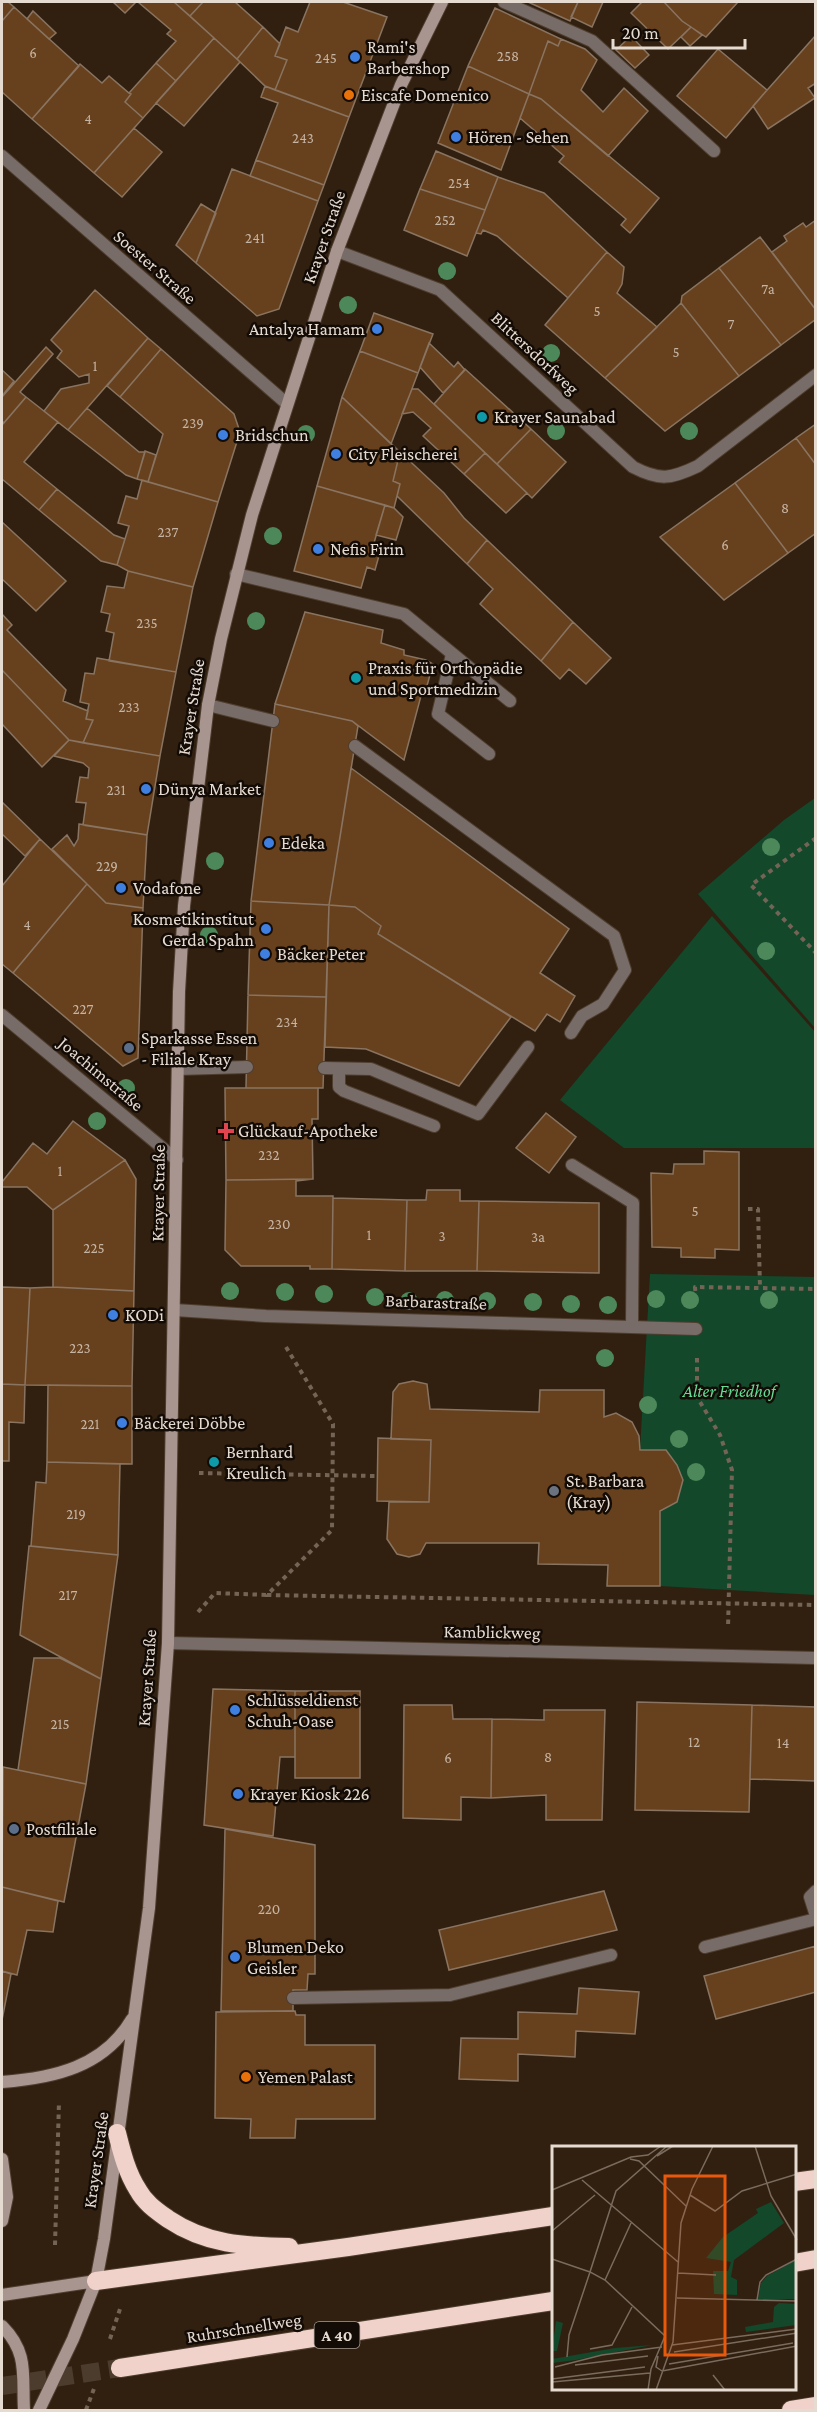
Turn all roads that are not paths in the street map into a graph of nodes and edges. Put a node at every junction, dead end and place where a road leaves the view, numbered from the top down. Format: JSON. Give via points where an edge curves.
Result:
{"nodes":[{"id":1,"x":442,"y":2,"type":"edge"},
{"id":2,"x":504,"y":2,"type":"edge"},
{"id":3,"x":714,"y":151,"type":"dead end"},
{"id":4,"x":2,"y":156,"type":"edge"},
{"id":5,"x":337,"y":251,"type":"junction"},
{"id":6,"x":816,"y":375,"type":"edge"},
{"id":7,"x":286,"y":403,"type":"junction"},
{"id":8,"x":236,"y":574,"type":"junction"},
{"id":9,"x":453,"y":654,"type":"junction"},
{"id":10,"x":510,"y":701,"type":"dead end"},
{"id":11,"x":208,"y":705,"type":"junction"},
{"id":12,"x":273,"y":721,"type":"dead end"},
{"id":13,"x":355,"y":746,"type":"dead end"},
{"id":14,"x":489,"y":754,"type":"dead end"},
{"id":15,"x":2,"y":1015,"type":"edge"},
{"id":16,"x":571,"y":1033,"type":"dead end"},
{"id":17,"x":528,"y":1047,"type":"dead end"},
{"id":18,"x":247,"y":1067,"type":"dead end"},
{"id":19,"x":324,"y":1068,"type":"dead end"},
{"id":20,"x":178,"y":1069,"type":"junction"},
{"id":21,"x":339,"y":1069,"type":"junction"},
{"id":22,"x":434,"y":1126,"type":"dead end"},
{"id":23,"x":177,"y":1160,"type":"junction"},
{"id":24,"x":572,"y":1165,"type":"dead end"},
{"id":25,"x":175,"y":1310,"type":"junction"},
{"id":26,"x":632,"y":1326,"type":"junction"},
{"id":27,"x":696,"y":1329,"type":"road end"},
{"id":28,"x":168,"y":1643,"type":"junction"},
{"id":29,"x":816,"y":1658,"type":"edge"},
{"id":30,"x":816,"y":1891,"type":"edge"},
{"id":31,"x":816,"y":1917,"type":"edge"},
{"id":32,"x":705,"y":1947,"type":"dead end"},
{"id":33,"x":611,"y":1955,"type":"dead end"},
{"id":34,"x":293,"y":1998,"type":"dead end"},
{"id":35,"x":135,"y":2012,"type":"junction"},
{"id":36,"x":2,"y":2082,"type":"edge"},
{"id":37,"x":117,"y":2133,"type":"junction"},
{"id":38,"x":2,"y":2159,"type":"edge"},
{"id":39,"x":816,"y":2179,"type":"edge"},
{"id":40,"x":796,"y":2182,"type":"edge"},
{"id":41,"x":552,"y":2216,"type":"edge"},
{"id":42,"x":2,"y":2221,"type":"edge"},
{"id":43,"x":348,"y":2247,"type":"junction"},
{"id":44,"x":816,"y":2259,"type":"edge"},
{"id":45,"x":796,"y":2263,"type":"edge"},
{"id":46,"x":96,"y":2280,"type":"junction"},
{"id":47,"x":2,"y":2295,"type":"edge"},
{"id":48,"x":552,"y":2301,"type":"edge"},
{"id":49,"x":2,"y":2326,"type":"edge"},
{"id":50,"x":120,"y":2368,"type":"tunnel mouth"},
{"id":51,"x":816,"y":2406,"type":"edge"},
{"id":52,"x":24,"y":2410,"type":"edge"},
{"id":53,"x":39,"y":2410,"type":"edge"},
{"id":54,"x":791,"y":2410,"type":"edge"}],
"edges":[{"from":1,"to":5,"type":"main road","name":"Krayer Straße","via":[[401,85]]},
{"from":2,"to":3,"type":"street","via":[[592,41]]},
{"from":4,"to":7,"type":"street","name":"Soester Straße"},
{"from":5,"to":6,"type":"street","name":"Blittersdorfweg","via":[[440,290],[633,467],[652,477],[676,477],[698,466]]},
{"from":5,"to":7,"type":"main road","name":"Krayer Straße"},
{"from":7,"to":8,"type":"main road","name":"Krayer Straße"},
{"from":8,"to":9,"type":"street","via":[[404,614]]},
{"from":8,"to":11,"type":"main road","name":"Krayer Straße"},
{"from":9,"to":10,"type":"street"},
{"from":9,"to":14,"type":"street","via":[[438,714]]},
{"from":11,"to":12,"type":"street"},
{"from":11,"to":20,"type":"main road","name":"Krayer Straße","via":[[184,906]]},
{"from":13,"to":16,"type":"street","via":[[614,936],[626,970],[603,1004],[582,1016]]},
{"from":15,"to":23,"type":"street","name":"Joachimstraße"},
{"from":17,"to":21,"type":"street","via":[[478,1114],[370,1069]]},
{"from":18,"to":20,"type":"street"},
{"from":19,"to":21,"type":"street"},
{"from":20,"to":23,"type":"main road","name":"Krayer Straße"},
{"from":21,"to":22,"type":"street","via":[[339,1087],[344,1091]]},
{"from":23,"to":25,"type":"main road","name":"Krayer Straße"},
{"from":24,"to":26,"type":"street","via":[[633,1203]]},
{"from":25,"to":26,"type":"street","name":"Barbarastraße"},
{"from":25,"to":28,"type":"main road","name":"Krayer Straße"},
{"from":26,"to":27,"type":"street","name":"Barbarastraße"},
{"from":28,"to":29,"type":"street","name":"Kamblickweg"},
{"from":28,"to":35,"type":"main road","name":"Krayer Straße","via":[[149,1908]]},
{"from":30,"to":31,"type":"street","via":[[810,1897]]},
{"from":31,"to":32,"type":"street"},
{"from":33,"to":34,"type":"street","via":[[450,1995]]},
{"from":35,"to":36,"type":"main road","via":[[100,2056],[60,2072]]},
{"from":35,"to":37,"type":"main road","name":"Krayer Straße"},
{"from":37,"to":43,"type":"highway","via":[[137,2189],[155,2210],[185,2230],[225,2243]]},
{"from":37,"to":46,"type":"main road","name":"Krayer Straße"},
{"from":38,"to":42,"type":"main road","via":[[7,2197]]},
{"from":39,"to":40,"type":"highway"},
{"from":41,"to":43,"type":"highway"},
{"from":43,"to":46,"type":"highway"},
{"from":44,"to":45,"type":"highway"},
{"from":46,"to":47,"type":"main road"},
{"from":46,"to":53,"type":"main road","name":"Krayer Straße"},
{"from":48,"to":50,"type":"highway","name":"Ruhrschnellweg","number":"A 40"},
{"from":49,"to":52,"type":"main road","via":[[22,2357]]},
{"from":51,"to":54,"type":"highway"}]}
